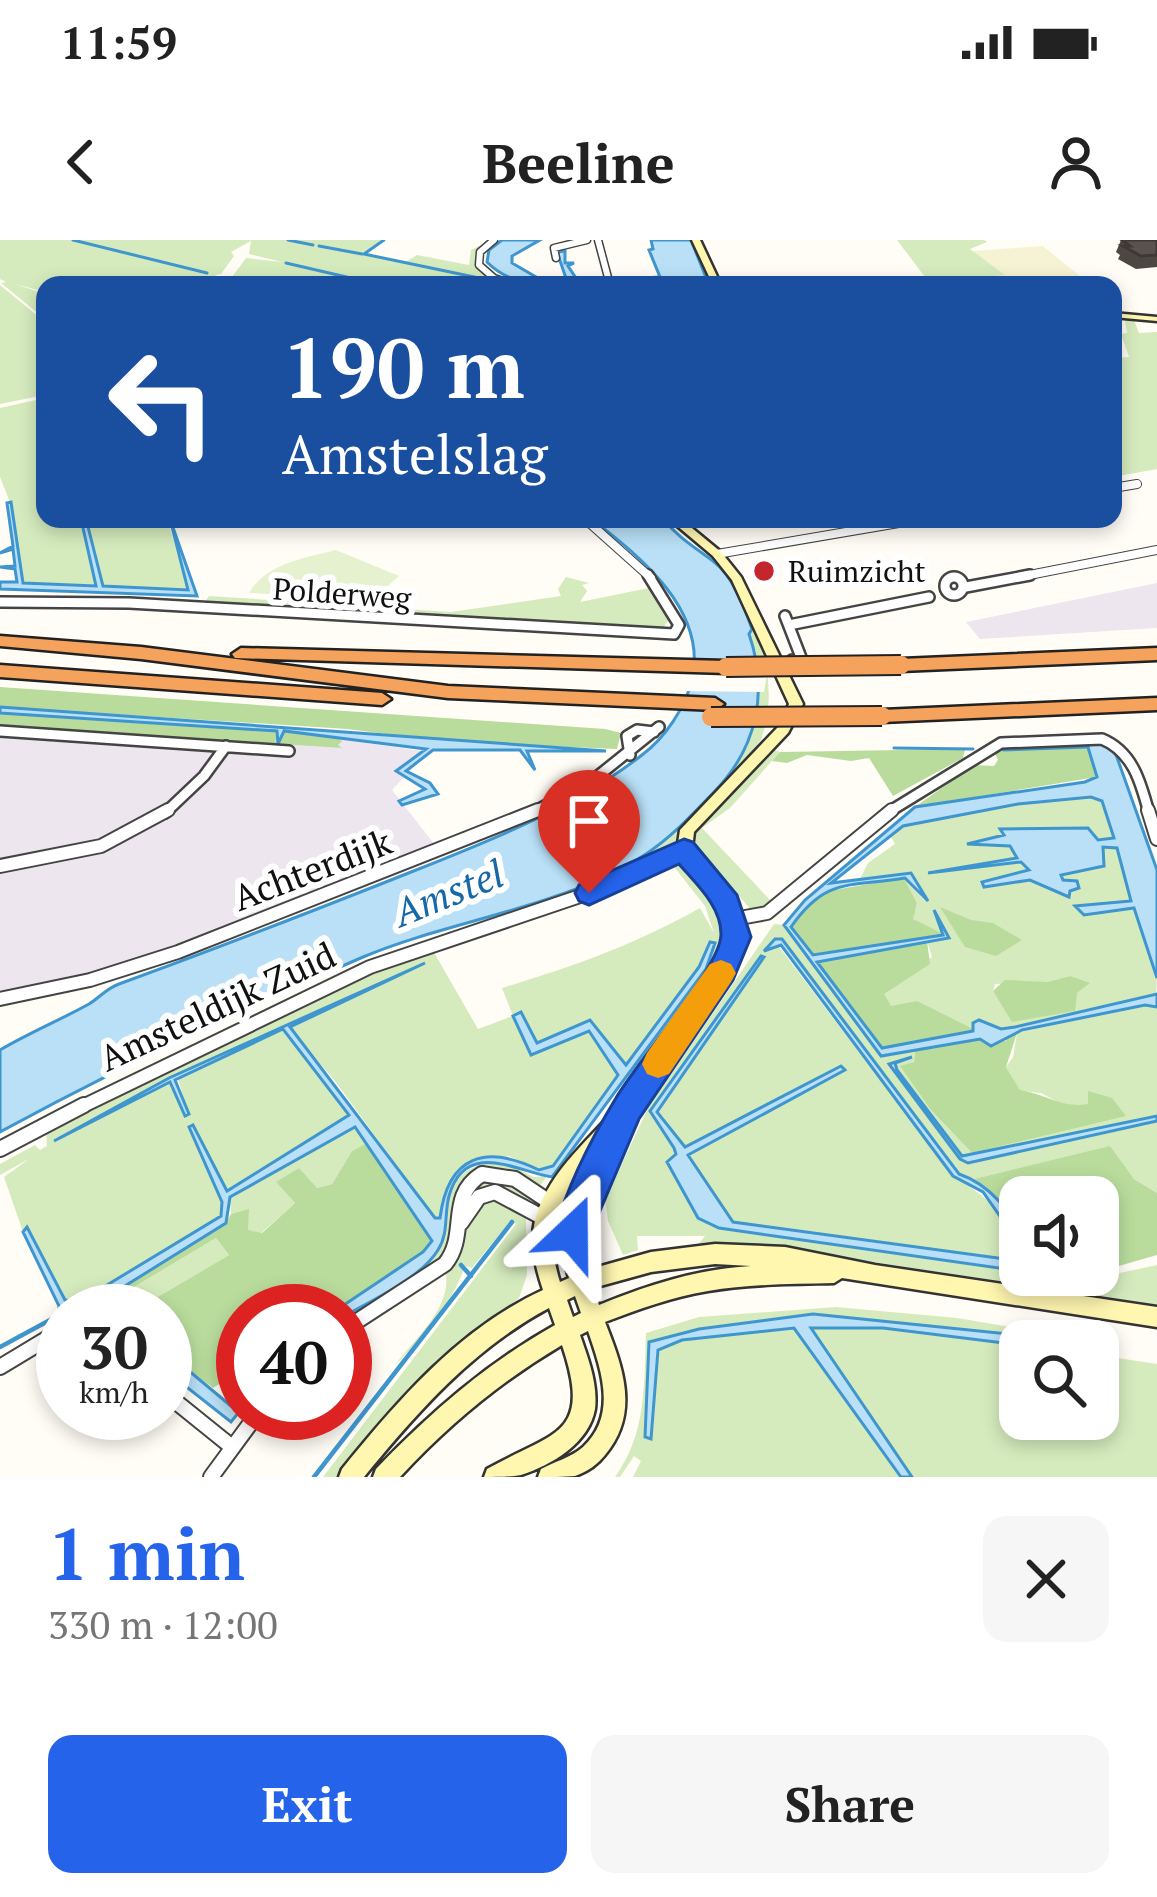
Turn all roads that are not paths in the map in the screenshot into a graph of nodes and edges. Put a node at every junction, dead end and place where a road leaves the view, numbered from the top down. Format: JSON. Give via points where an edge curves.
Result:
{"nodes":[{"id":1,"x":494,"y":240,"type":"edge"},
{"id":2,"x":587,"y":240,"type":"edge"},
{"id":3,"x":598,"y":240,"type":"edge"},
{"id":4,"x":696,"y":240,"type":"edge"},
{"id":5,"x":556,"y":258,"type":"dead end"},
{"id":6,"x":492,"y":276,"type":"edge"},
{"id":7,"x":608,"y":276,"type":"edge"},
{"id":8,"x":713,"y":276,"type":"edge"},
{"id":9,"x":1122,"y":316,"type":"edge"},
{"id":10,"x":1157,"y":319,"type":"edge"},
{"id":11,"x":1137,"y":484,"type":"dead end"},
{"id":12,"x":1122,"y":486,"type":"edge"},
{"id":13,"x":595,"y":528,"type":"edge"},
{"id":14,"x":685,"y":528,"type":"edge"},
{"id":15,"x":869,"y":528,"type":"edge"},
{"id":16,"x":1157,"y":550,"type":"edge"},
{"id":17,"x":717,"y":554,"type":"junction"},
{"id":18,"x":966,"y":587,"type":"dead end"},
{"id":19,"x":929,"y":597,"type":"dead end"},
{"id":20,"x":0,"y":602,"type":"edge"},
{"id":21,"x":0,"y":641,"type":"edge"},
{"id":22,"x":141,"y":653,"type":"junction"},
{"id":23,"x":1157,"y":654,"type":"edge"},
{"id":24,"x":772,"y":662,"type":"junction"},
{"id":25,"x":0,"y":671,"type":"edge"},
{"id":26,"x":1157,"y":692,"type":"edge"},
{"id":27,"x":1157,"y":704,"type":"edge"},
{"id":28,"x":618,"y":708,"type":"junction"},
{"id":29,"x":883,"y":710,"type":"junction"},
{"id":30,"x":657,"y":729,"type":"dead end"},
{"id":31,"x":0,"y":730,"type":"edge"},
{"id":32,"x":226,"y":746,"type":"junction"},
{"id":33,"x":289,"y":751,"type":"dead end"},
{"id":34,"x":1157,"y":839,"type":"edge"},
{"id":35,"x":684,"y":850,"type":"junction"},
{"id":36,"x":0,"y":866,"type":"edge"},
{"id":37,"x":734,"y":919,"type":"junction"},
{"id":38,"x":0,"y":1000,"type":"edge"},
{"id":39,"x":627,"y":1108,"type":"junction"},
{"id":40,"x":0,"y":1149,"type":"edge"},
{"id":41,"x":548,"y":1210,"type":"junction"},
{"id":42,"x":575,"y":1219,"type":"junction"},
{"id":43,"x":855,"y":1272,"type":"junction"},
{"id":44,"x":583,"y":1281,"type":"junction"},
{"id":45,"x":554,"y":1293,"type":"junction"},
{"id":46,"x":372,"y":1311,"type":"edge"},
{"id":47,"x":594,"y":1316,"type":"junction"},
{"id":48,"x":1157,"y":1317,"type":"edge"},
{"id":49,"x":565,"y":1331,"type":"junction"},
{"id":50,"x":36,"y":1345,"type":"edge"},
{"id":51,"x":0,"y":1367,"type":"edge"},
{"id":52,"x":192,"y":1415,"type":"edge"},
{"id":53,"x":238,"y":1440,"type":"edge"},
{"id":54,"x":232,"y":1448,"type":"junction"},
{"id":55,"x":211,"y":1477,"type":"edge"},
{"id":56,"x":350,"y":1477,"type":"edge"},
{"id":57,"x":384,"y":1477,"type":"edge"},
{"id":58,"x":495,"y":1477,"type":"edge"},
{"id":59,"x":549,"y":1477,"type":"edge"}],
"edges":[{"from":1,"to":6,"type":"street","via":[[479,252],[479,265]]},
{"from":2,"to":5,"type":"street","via":[[554,248]]},
{"from":3,"to":7,"type":"street"},
{"from":4,"to":8,"type":"street"},
{"from":9,"to":10,"type":"street"},
{"from":11,"to":12,"type":"street"},
{"from":13,"to":20,"type":"street","name":"Polderweg","via":[[654,583],[678,631]]},
{"from":14,"to":17,"type":"street"},
{"from":15,"to":17,"type":"street"},
{"from":16,"to":18,"type":"street"},
{"from":17,"to":24,"type":"street","via":[[746,593]]},
{"from":19,"to":24,"type":"street","via":[[787,621],[802,660]]},
{"from":21,"to":22,"type":"highway"},
{"from":22,"to":23,"type":"highway","bridge":true,"via":[[610,666]]},
{"from":22,"to":28,"type":"highway"},
{"from":24,"to":35,"type":"street","via":[[795,697],[794,712],[687,830]]},
{"from":25,"to":28,"type":"highway"},
{"from":26,"to":29,"type":"highway"},
{"from":27,"to":29,"type":"highway"},
{"from":28,"to":29,"type":"highway","bridge":true},
{"from":30,"to":38,"type":"street","name":"Achterdijk","via":[[592,781],[503,824],[124,973]]},
{"from":31,"to":32,"type":"street"},
{"from":32,"to":33,"type":"street"},
{"from":32,"to":36,"type":"street","via":[[199,788],[141,830],[93,849]]},
{"from":34,"to":37,"type":"street","via":[[1118,743],[1000,743],[888,811],[767,913]]},
{"from":35,"to":37,"type":"street"},
{"from":35,"to":40,"type":"street","name":"Amsteldijk Zuid","via":[[589,893],[436,942],[166,1062]]},
{"from":37,"to":39,"type":"street","via":[[732,954]]},
{"from":39,"to":41,"type":"street"},
{"from":39,"to":42,"type":"street"},
{"from":41,"to":42,"type":"street"},
{"from":41,"to":45,"type":"street","via":[[543,1255]]},
{"from":41,"to":46,"type":"street","via":[[496,1191],[472,1202],[446,1262]]},
{"from":42,"to":44,"type":"street"},
{"from":43,"to":44,"type":"street","via":[[785,1257],[706,1256]]},
{"from":43,"to":47,"type":"street","via":[[688,1284]]},
{"from":43,"to":48,"type":"street"},
{"from":44,"to":45,"type":"street"},
{"from":44,"to":47,"type":"street"},
{"from":45,"to":49,"type":"street"},
{"from":45,"to":56,"type":"street","via":[[454,1359]]},
{"from":47,"to":49,"type":"street"},
{"from":47,"to":59,"type":"street","via":[[614,1367],[612,1417],[587,1459]]},
{"from":49,"to":57,"type":"street","via":[[466,1395]]},
{"from":49,"to":58,"type":"street","via":[[585,1388],[582,1418],[558,1444]]},
{"from":50,"to":51,"type":"street"},
{"from":52,"to":54,"type":"street"},
{"from":53,"to":54,"type":"street"},
{"from":54,"to":55,"type":"street"}]}
